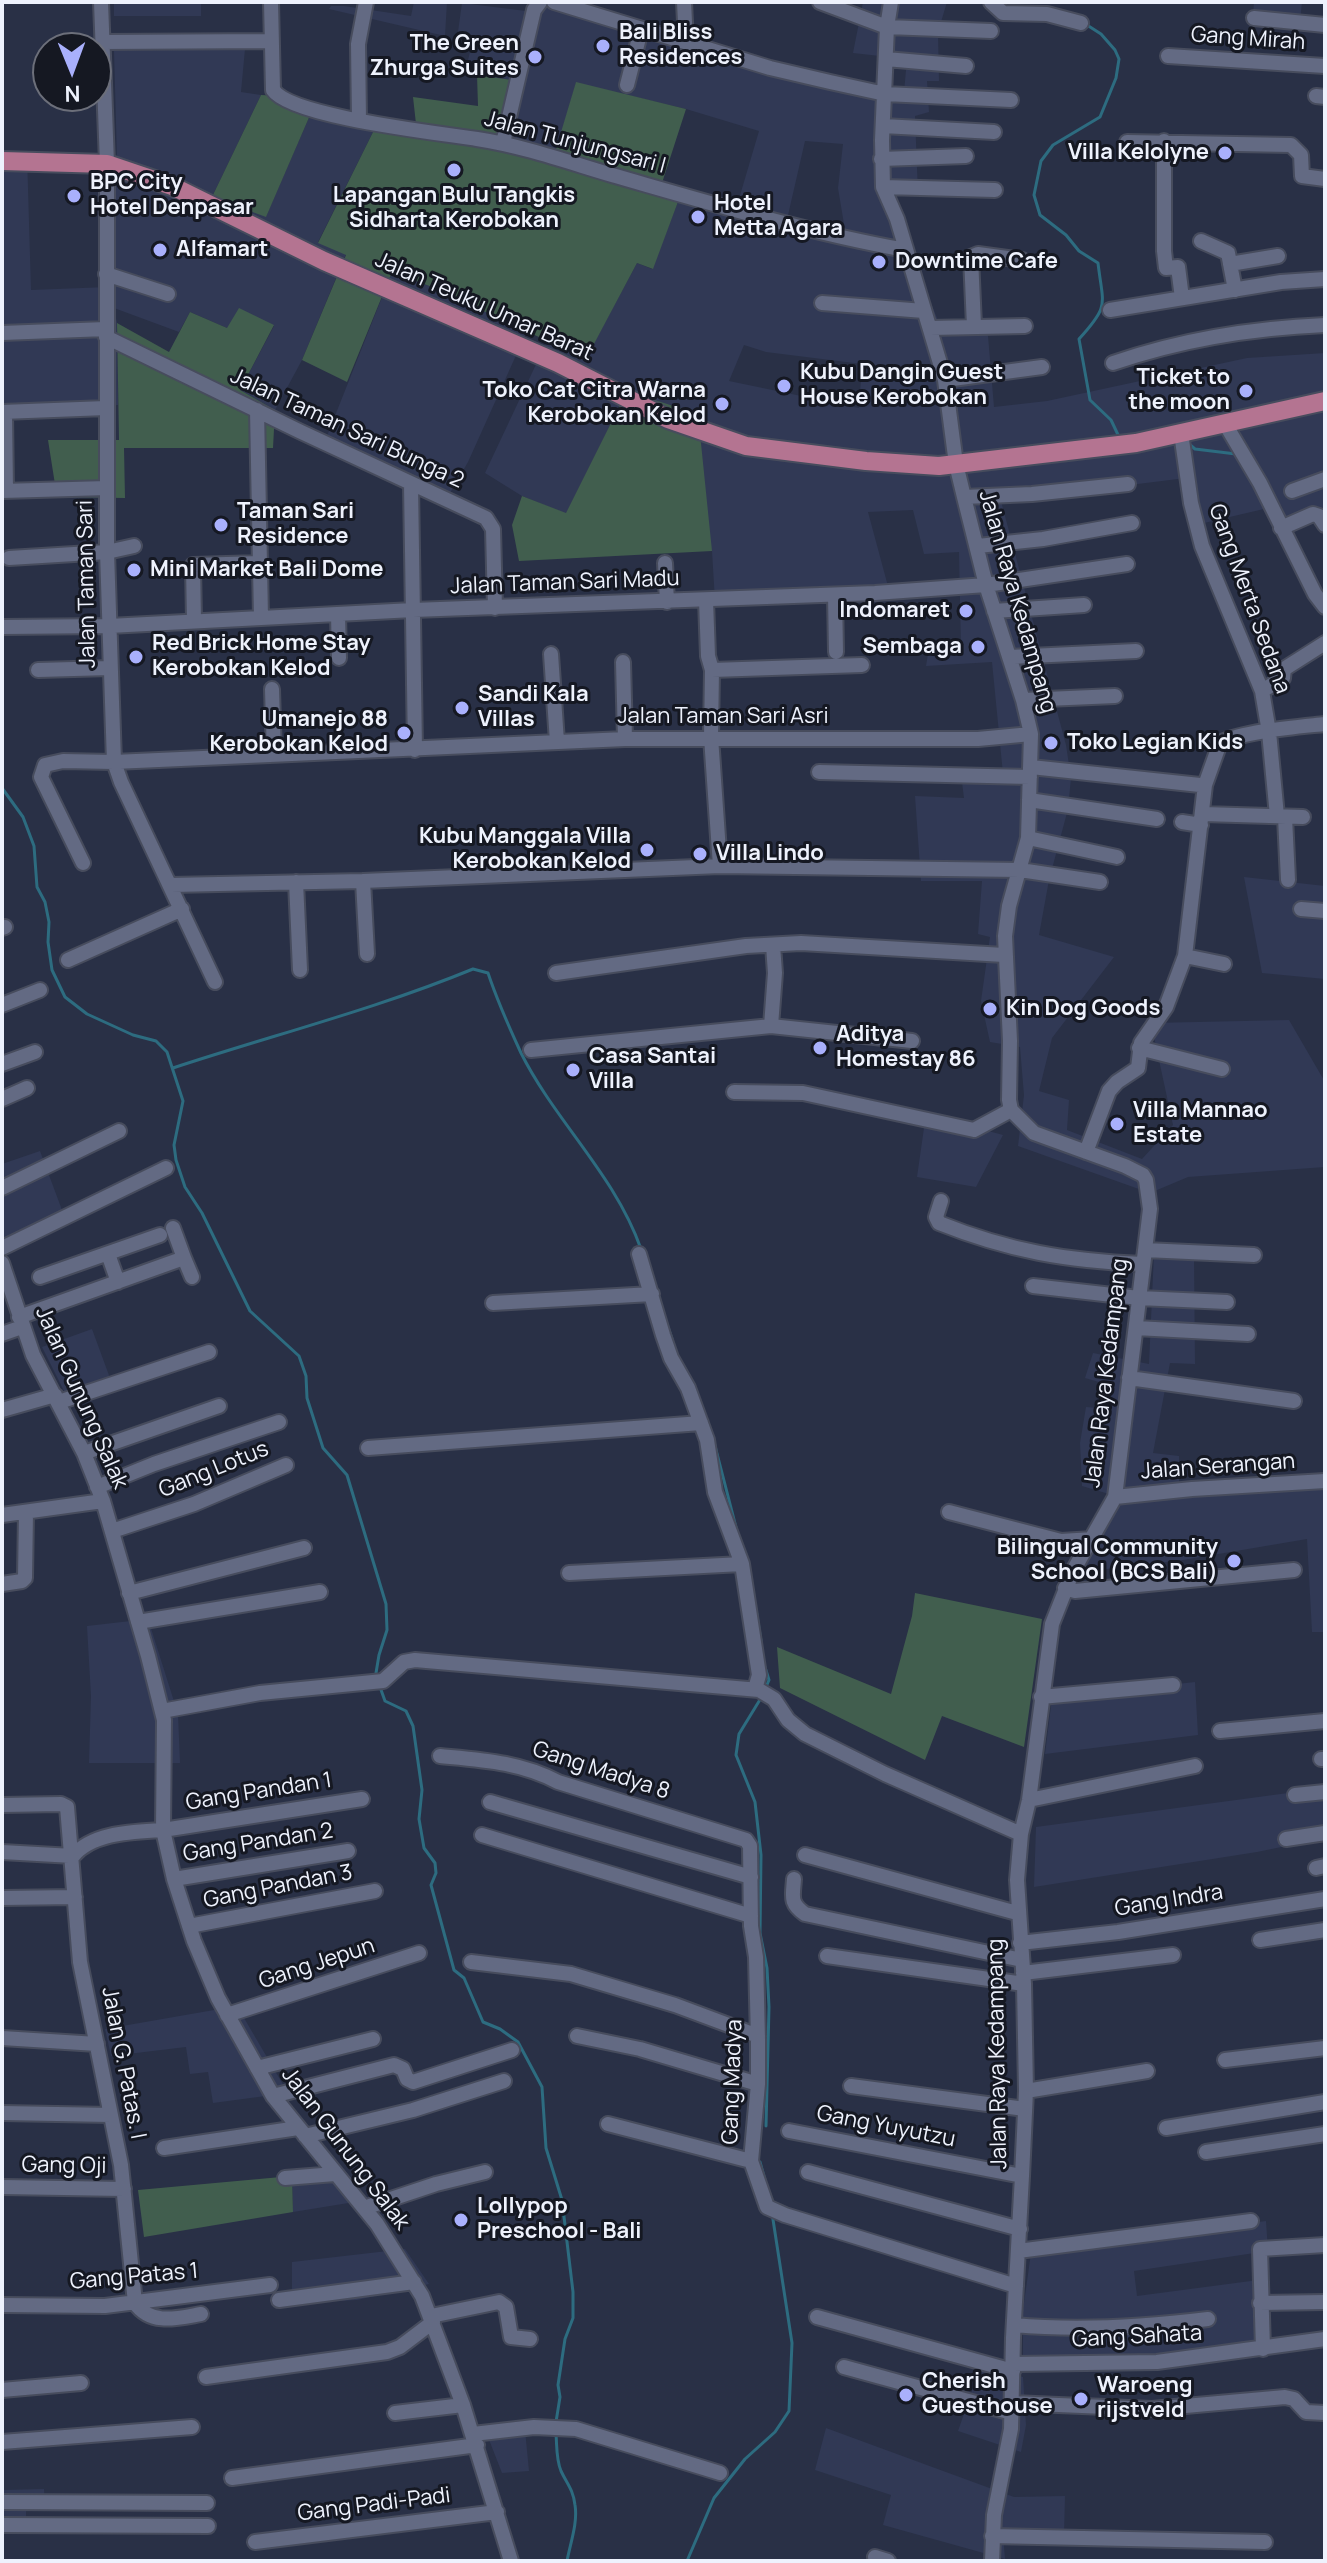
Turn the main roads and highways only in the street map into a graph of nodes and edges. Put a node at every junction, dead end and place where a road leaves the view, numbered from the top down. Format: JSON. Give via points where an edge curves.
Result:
{"nodes":[{"id":1,"x":2,"y":161,"type":"edge"},
{"id":2,"x":1324,"y":401,"type":"edge"}],
"edges":[{"from":1,"to":2,"type":"main road","name":"Jalan Teuku Umar Barat","via":[[107,164],[172,186],[387,290],[558,363],[632,403],[746,446],[919,465],[956,464],[1136,443]]}]}
